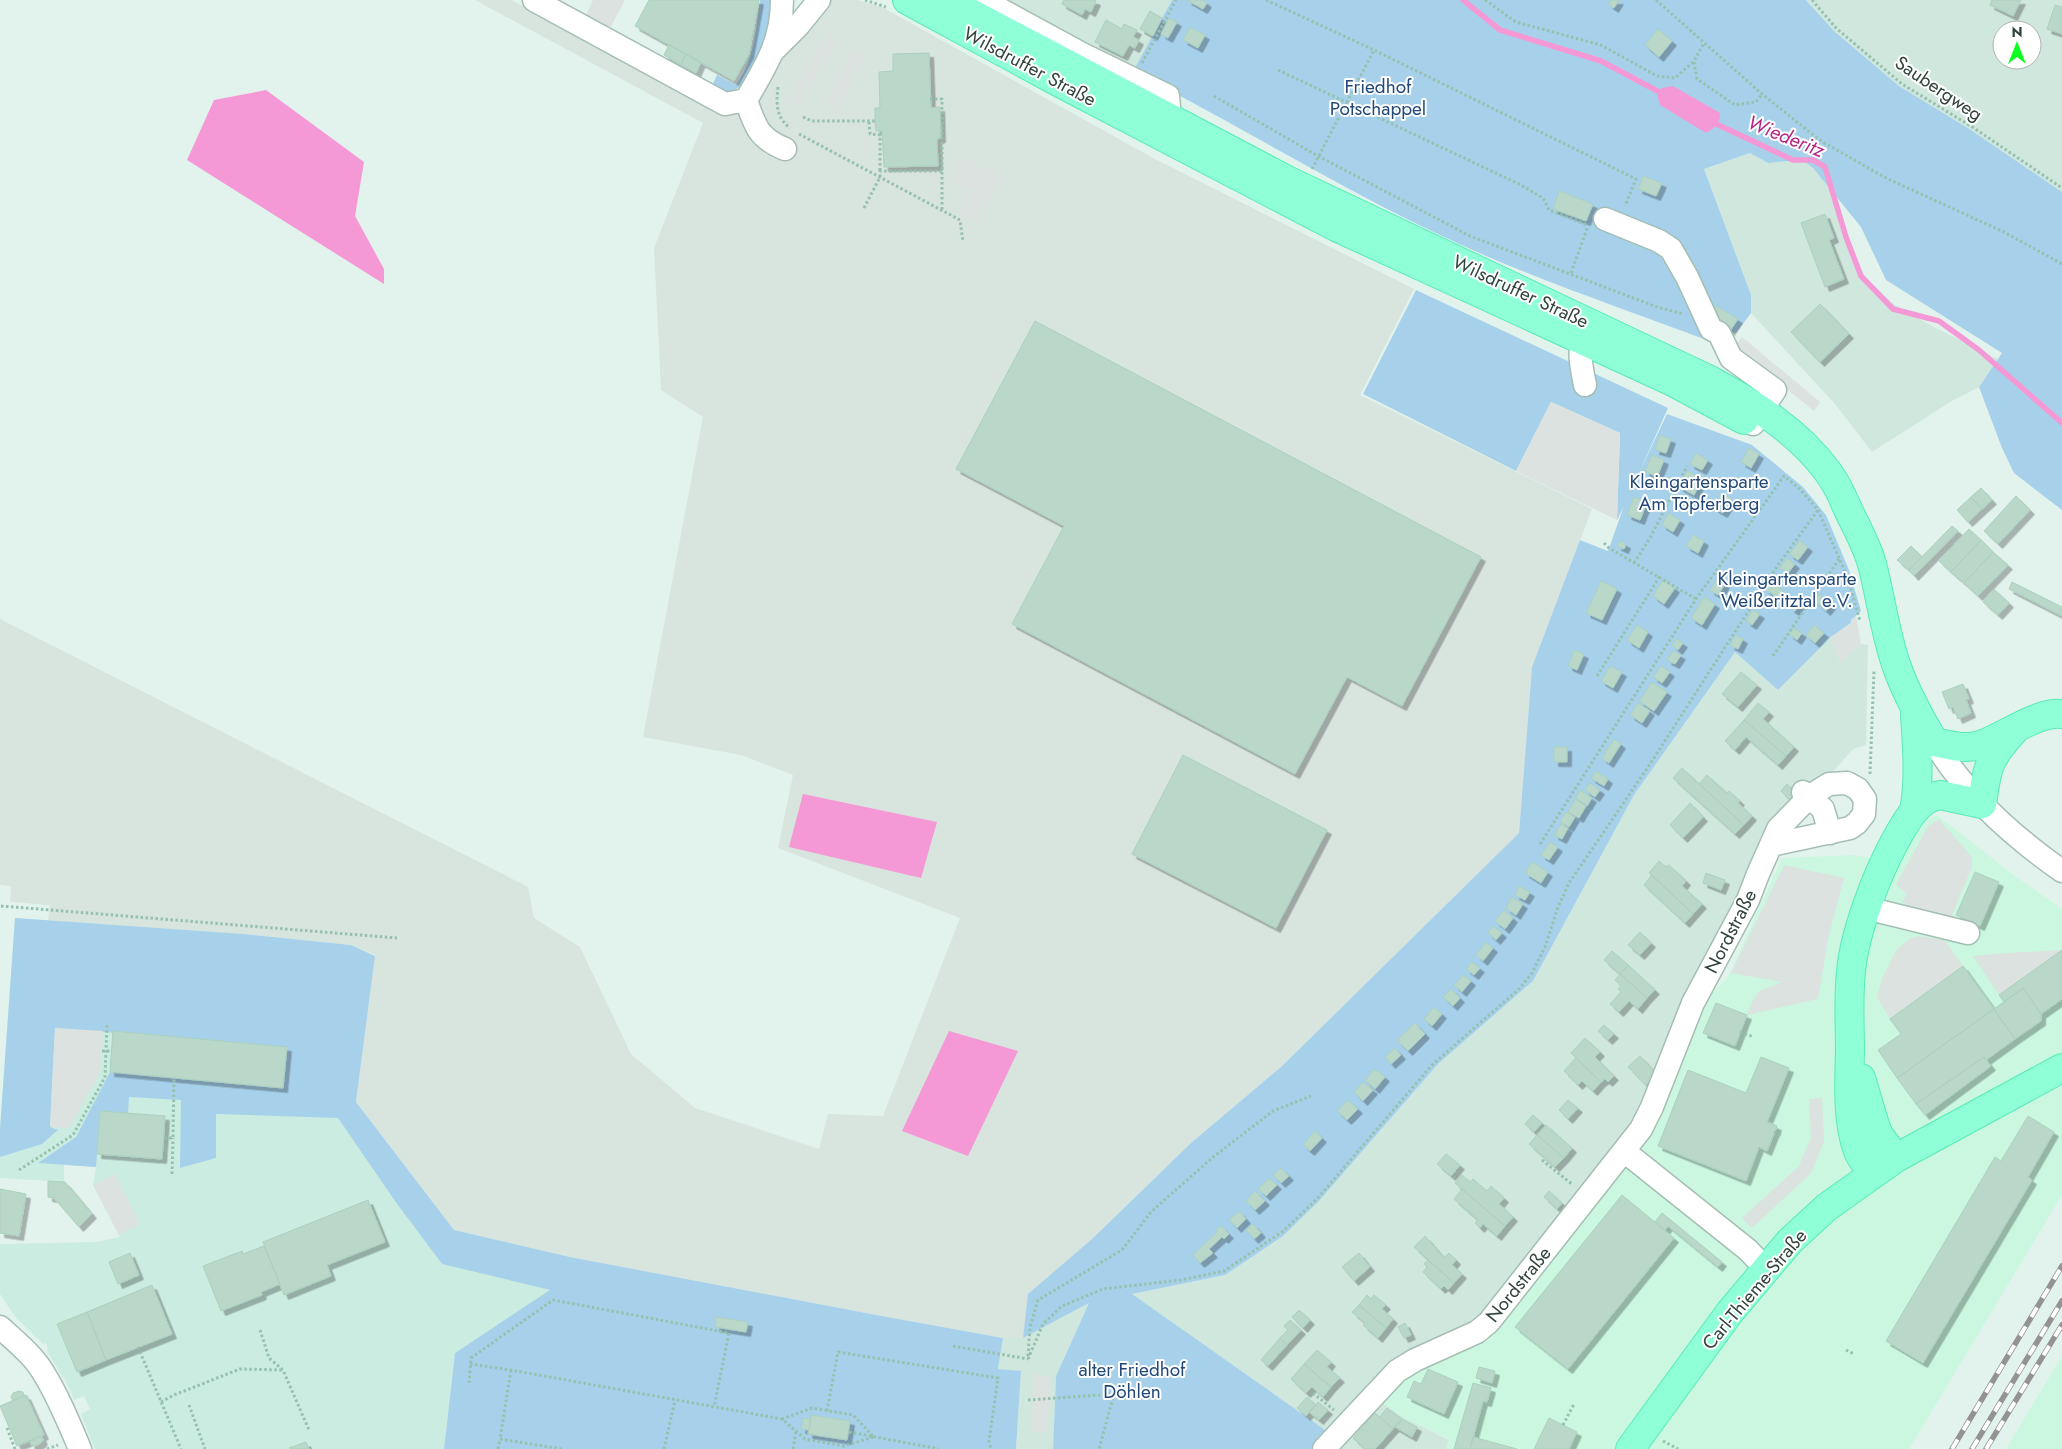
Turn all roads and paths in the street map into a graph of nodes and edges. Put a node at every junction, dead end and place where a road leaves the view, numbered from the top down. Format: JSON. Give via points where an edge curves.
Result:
{"nodes":[{"id":1,"x":534,"y":0,"type":"edge"},
{"id":2,"x":818,"y":0,"type":"edge"},
{"id":3,"x":907,"y":0,"type":"edge"},
{"id":4,"x":946,"y":0,"type":"edge"},
{"id":5,"x":983,"y":0,"type":"edge"},
{"id":6,"x":1176,"y":0,"type":"edge"},
{"id":7,"x":1266,"y":0,"type":"edge"},
{"id":8,"x":1485,"y":0,"type":"edge"},
{"id":9,"x":1656,"y":0,"type":"edge"},
{"id":10,"x":1812,"y":0,"type":"edge"},
{"id":11,"x":786,"y":6,"type":"edge"},
{"id":12,"x":1704,"y":44,"type":"junction"},
{"id":13,"x":1374,"y":50,"type":"junction"},
{"id":14,"x":773,"y":51,"type":"junction"},
{"id":15,"x":1694,"y":61,"type":"junction"},
{"id":16,"x":1140,"y":66,"type":"dead end"},
{"id":17,"x":1278,"y":70,"type":"dead end"},
{"id":18,"x":778,"y":82,"type":"dead end"},
{"id":19,"x":1762,"y":94,"type":"junction"},
{"id":20,"x":1214,"y":96,"type":"dead end"},
{"id":21,"x":746,"y":100,"type":"junction"},
{"id":22,"x":930,"y":100,"type":"dead end"},
{"id":23,"x":1346,"y":103,"type":"junction"},
{"id":24,"x":804,"y":117,"type":"dead end"},
{"id":25,"x":875,"y":120,"type":"dead end"},
{"id":26,"x":869,"y":122,"type":"junction"},
{"id":27,"x":1159,"y":123,"type":"junction"},
{"id":28,"x":785,"y":149,"type":"dead end"},
{"id":29,"x":1318,"y":156,"type":"junction"},
{"id":30,"x":1313,"y":168,"type":"dead end"},
{"id":31,"x":880,"y":171,"type":"junction"},
{"id":32,"x":943,"y":171,"type":"junction"},
{"id":33,"x":880,"y":177,"type":"junction"},
{"id":34,"x":2062,"y":188,"type":"edge"},
{"id":35,"x":864,"y":208,"type":"dead end"},
{"id":36,"x":942,"y":210,"type":"junction"},
{"id":37,"x":1596,"y":222,"type":"junction"},
{"id":38,"x":1628,"y":229,"type":"junction"},
{"id":39,"x":963,"y":242,"type":"dead end"},
{"id":40,"x":2062,"y":264,"type":"edge"},
{"id":41,"x":1570,"y":274,"type":"junction"},
{"id":42,"x":1703,"y":311,"type":"junction"},
{"id":43,"x":1585,"y":332,"type":"junction"},
{"id":44,"x":1584,"y":385,"type":"dead end"},
{"id":45,"x":1757,"y":416,"type":"junction"},
{"id":46,"x":1687,"y":466,"type":"dead end"},
{"id":47,"x":1818,"y":510,"type":"junction"},
{"id":48,"x":1604,"y":543,"type":"dead end"},
{"id":49,"x":1840,"y":558,"type":"junction"},
{"id":50,"x":1634,"y":563,"type":"junction"},
{"id":51,"x":1660,"y":576,"type":"junction"},
{"id":52,"x":1696,"y":599,"type":"junction"},
{"id":53,"x":1860,"y":623,"type":"dead end"},
{"id":54,"x":1773,"y":656,"type":"dead end"},
{"id":55,"x":1874,"y":662,"type":"dead end"},
{"id":56,"x":1597,"y":676,"type":"dead end"},
{"id":57,"x":1915,"y":708,"type":"junction"},
{"id":58,"x":2062,"y":714,"type":"edge"},
{"id":59,"x":2016,"y":728,"type":"junction"},
{"id":60,"x":1934,"y":742,"type":"junction"},
{"id":61,"x":1806,"y":794,"type":"junction"},
{"id":62,"x":1865,"y":799,"type":"junction"},
{"id":63,"x":1982,"y":804,"type":"junction"},
{"id":64,"x":1914,"y":811,"type":"junction"},
{"id":65,"x":1830,"y":833,"type":"junction"},
{"id":66,"x":1540,"y":844,"type":"dead end"},
{"id":67,"x":1771,"y":845,"type":"junction"},
{"id":68,"x":2062,"y":871,"type":"edge"},
{"id":69,"x":1,"y":906,"type":"edge"},
{"id":70,"x":1866,"y":908,"type":"junction"},
{"id":71,"x":1968,"y":933,"type":"dead end"},
{"id":72,"x":397,"y":938,"type":"dead end"},
{"id":73,"x":107,"y":1024,"type":"dead end"},
{"id":74,"x":1740,"y":1032,"type":"dead end"},
{"id":75,"x":1850,"y":1036,"type":"junction"},
{"id":76,"x":1754,"y":1037,"type":"dead end"},
{"id":77,"x":102,"y":1051,"type":"dead end"},
{"id":78,"x":109,"y":1051,"type":"junction"},
{"id":79,"x":2062,"y":1068,"type":"edge"},
{"id":80,"x":174,"y":1078,"type":"dead end"},
{"id":81,"x":1311,"y":1096,"type":"dead end"},
{"id":82,"x":1774,"y":1132,"type":"dead end"},
{"id":83,"x":1783,"y":1136,"type":"dead end"},
{"id":84,"x":164,"y":1138,"type":"dead end"},
{"id":85,"x":173,"y":1138,"type":"junction"},
{"id":86,"x":1624,"y":1151,"type":"junction"},
{"id":87,"x":1896,"y":1158,"type":"junction"},
{"id":88,"x":1542,"y":1160,"type":"dead end"},
{"id":89,"x":19,"y":1170,"type":"dead end"},
{"id":90,"x":1872,"y":1173,"type":"junction"},
{"id":91,"x":172,"y":1174,"type":"dead end"},
{"id":92,"x":1576,"y":1188,"type":"dead end"},
{"id":93,"x":1766,"y":1269,"type":"junction"},
{"id":94,"x":0,"y":1327,"type":"edge"},
{"id":95,"x":260,"y":1330,"type":"dead end"},
{"id":96,"x":953,"y":1346,"type":"dead end"},
{"id":97,"x":138,"y":1347,"type":"dead end"},
{"id":98,"x":1846,"y":1350,"type":"dead end"},
{"id":99,"x":1854,"y":1354,"type":"dead end"},
{"id":100,"x":1028,"y":1359,"type":"junction"},
{"id":101,"x":470,"y":1364,"type":"junction"},
{"id":102,"x":284,"y":1370,"type":"junction"},
{"id":103,"x":511,"y":1370,"type":"junction"},
{"id":104,"x":469,"y":1383,"type":"dead end"},
{"id":105,"x":1313,"y":1393,"type":"dead end"},
{"id":106,"x":675,"y":1400,"type":"junction"},
{"id":107,"x":1028,"y":1400,"type":"dead end"},
{"id":108,"x":161,"y":1402,"type":"junction"},
{"id":109,"x":1574,"y":1404,"type":"dead end"},
{"id":110,"x":189,"y":1405,"type":"dead end"},
{"id":111,"x":714,"y":1407,"type":"junction"},
{"id":112,"x":827,"y":1410,"type":"junction"},
{"id":113,"x":1335,"y":1410,"type":"dead end"},
{"id":114,"x":782,"y":1419,"type":"junction"},
{"id":115,"x":1563,"y":1425,"type":"dead end"},
{"id":116,"x":7,"y":1428,"type":"dead end"},
{"id":117,"x":308,"y":1430,"type":"dead end"},
{"id":118,"x":796,"y":1432,"type":"junction"},
{"id":119,"x":848,"y":1432,"type":"dead end"},
{"id":120,"x":874,"y":1437,"type":"junction"},
{"id":121,"x":500,"y":1439,"type":"junction"},
{"id":122,"x":1661,"y":1440,"type":"dead end"},
{"id":123,"x":54,"y":1446,"type":"dead end"},
{"id":124,"x":844,"y":1448,"type":"edge"},
{"id":125,"x":15,"y":1449,"type":"edge"},
{"id":126,"x":47,"y":1449,"type":"edge"},
{"id":127,"x":80,"y":1449,"type":"edge"},
{"id":128,"x":181,"y":1449,"type":"edge"},
{"id":129,"x":205,"y":1449,"type":"edge"},
{"id":130,"x":498,"y":1449,"type":"edge"},
{"id":131,"x":562,"y":1449,"type":"edge"},
{"id":132,"x":664,"y":1449,"type":"edge"},
{"id":133,"x":793,"y":1449,"type":"edge"},
{"id":134,"x":939,"y":1449,"type":"edge"},
{"id":135,"x":991,"y":1449,"type":"edge"},
{"id":136,"x":1099,"y":1449,"type":"edge"},
{"id":137,"x":1324,"y":1449,"type":"edge"},
{"id":138,"x":1630,"y":1449,"type":"edge"},
{"id":139,"x":1678,"y":1449,"type":"edge"}],
"edges":[{"from":1,"to":21,"type":"street","via":[[725,104]]},
{"from":2,"to":14,"type":"street"},
{"from":3,"to":27,"type":"main road","name":"Wilsdruffer Straße","via":[[1060,84]]},
{"from":4,"to":27,"type":"main road","name":"Wilsdruffer Straße"},
{"from":5,"to":27,"type":"street","name":"Wilsdruffer Straße","via":[[1168,96],[1170,102]]},
{"from":6,"to":16,"type":"path"},
{"from":7,"to":13,"type":"path"},
{"from":8,"to":15,"type":"path","via":[[1516,22],[1601,45],[1657,76],[1675,78]]},
{"from":9,"to":12,"type":"path"},
{"from":10,"to":34,"type":"path","name":"Saubergweg","via":[[1836,28],[1902,84]]},
{"from":11,"to":14,"type":"street"},
{"from":12,"to":15,"type":"path"},
{"from":12,"to":19,"type":"path"},
{"from":13,"to":23,"type":"path"},
{"from":13,"to":38,"type":"path","via":[[1636,179],[1625,204]]},
{"from":14,"to":21,"type":"street"},
{"from":15,"to":19,"type":"path","via":[[1697,79],[1735,105],[1756,102]]},
{"from":17,"to":23,"type":"path"},
{"from":18,"to":33,"type":"path","via":[[777,110],[781,121],[795,132]]},
{"from":19,"to":40,"type":"path","via":[[1821,141],[1886,178],[2004,232]]},
{"from":20,"to":29,"type":"path"},
{"from":21,"to":28,"type":"street","via":[[754,124],[770,142]]},
{"from":22,"to":32,"type":"path","via":[[942,99]]},
{"from":23,"to":29,"type":"path"},
{"from":23,"to":37,"type":"path","via":[[1521,186],[1543,198],[1549,210]]},
{"from":24,"to":26,"type":"path","via":[[812,121]]},
{"from":25,"to":26,"type":"path"},
{"from":26,"to":31,"type":"path","via":[[870,134],[880,135]]},
{"from":27,"to":43,"type":"main road","name":"Wilsdruffer Straße","via":[[1185,149],[1336,227]]},
{"from":29,"to":30,"type":"path"},
{"from":29,"to":41,"type":"path","via":[[1470,236]]},
{"from":31,"to":32,"type":"path"},
{"from":31,"to":33,"type":"path"},
{"from":32,"to":36,"type":"path"},
{"from":33,"to":35,"type":"path"},
{"from":33,"to":36,"type":"path"},
{"from":36,"to":39,"type":"path","via":[[960,220]]},
{"from":37,"to":38,"type":"street"},
{"from":37,"to":41,"type":"path"},
{"from":38,"to":42,"type":"street","via":[[1672,249]]},
{"from":41,"to":42,"type":"path","via":[[1680,314]]},
{"from":42,"to":45,"type":"street","via":[[1731,358],[1774,390]]},
{"from":43,"to":44,"type":"street","via":[[1579,356]]},
{"from":43,"to":45,"type":"main road","name":"Wilsdruffer Straße","via":[[1710,380]]},
{"from":45,"to":57,"type":"main road","name":"Wilsdruffer Straße","via":[[1808,448],[1840,488],[1871,563],[1897,667]]},
{"from":46,"to":50,"type":"path"},
{"from":47,"to":49,"type":"path"},
{"from":47,"to":52,"type":"path","via":[[1784,476]]},
{"from":47,"to":100,"type":"path","via":[[1569,883],[1545,947],[1520,988],[1432,1065],[1317,1199],[1282,1232],[1224,1271],[1181,1280],[1103,1289],[1062,1306],[1043,1324]]},
{"from":48,"to":50,"type":"path"},
{"from":49,"to":53,"type":"path"},
{"from":49,"to":54,"type":"path"},
{"from":50,"to":51,"type":"path"},
{"from":51,"to":52,"type":"path"},
{"from":51,"to":56,"type":"path"},
{"from":52,"to":66,"type":"path"},
{"from":55,"to":62,"type":"path","via":[[1869,788]]},
{"from":57,"to":60,"type":"main road","name":"Wilsdruffer Straße"},
{"from":57,"to":64,"type":"main road","name":"Wilsdruffer Straße","via":[[1919,768]]},
{"from":58,"to":59,"type":"main road"},
{"from":59,"to":60,"type":"main road","via":[[1966,748]]},
{"from":59,"to":63,"type":"main road","via":[[1992,757]]},
{"from":60,"to":63,"type":"street","name":"Wilsdruffer Straße"},
{"from":61,"to":62,"type":"street","name":"Nordstraße","via":[[1829,784],[1847,783],[1858,789]]},
{"from":61,"to":65,"type":"street","via":[[1823,808]]},
{"from":61,"to":67,"type":"street","name":"Nordstraße","via":[[1778,829]]},
{"from":62,"to":65,"type":"street","via":[[1864,814],[1857,823]]},
{"from":63,"to":64,"type":"main road","via":[[1940,795],[1932,796]]},
{"from":63,"to":68,"type":"street","name":"Wilsdruffer Straße"},
{"from":64,"to":70,"type":"main road","name":"Wilsdruffer Straße","via":[[1893,846]]},
{"from":65,"to":67,"type":"street"},
{"from":67,"to":86,"type":"street","name":"Nordstraße","via":[[1748,900],[1693,1003],[1647,1118]]},
{"from":69,"to":72,"type":"path"},
{"from":70,"to":71,"type":"street"},
{"from":70,"to":75,"type":"main road","name":"Wilsdruffer Straße","via":[[1851,970]]},
{"from":73,"to":78,"type":"path"},
{"from":74,"to":76,"type":"path"},
{"from":75,"to":87,"type":"main road","name":"Wilsdruffer Straße","via":[[1875,1125]]},
{"from":75,"to":90,"type":"main road","name":"Wilsdruffer Straße","via":[[1853,1132],[1858,1152]]},
{"from":77,"to":78,"type":"path"},
{"from":78,"to":89,"type":"path","via":[[106,1077],[74,1135]]},
{"from":79,"to":87,"type":"main road","name":"Carl-Thieme-Straße"},
{"from":80,"to":85,"type":"path"},
{"from":81,"to":100,"type":"path","via":[[1273,1111],[1150,1212],[1122,1250],[1038,1300],[1030,1327]]},
{"from":82,"to":83,"type":"path"},
{"from":84,"to":85,"type":"path"},
{"from":85,"to":91,"type":"path"},
{"from":86,"to":93,"type":"street","via":[[1748,1250]]},
{"from":86,"to":137,"type":"street","name":"Nordstraße","via":[[1489,1322],[1470,1336],[1397,1371]]},
{"from":87,"to":90,"type":"main road","name":"Carl-Thieme-Straße"},
{"from":88,"to":92,"type":"path"},
{"from":90,"to":93,"type":"main road","name":"Carl-Thieme-Straße","via":[[1827,1207],[1790,1241]]},
{"from":93,"to":138,"type":"main road","name":"Carl-Thieme-Straße","via":[[1730,1312]]},
{"from":94,"to":127,"type":"street","via":[[42,1370]]},
{"from":95,"to":102,"type":"path","via":[[269,1358]]},
{"from":96,"to":100,"type":"path"},
{"from":97,"to":108,"type":"path"},
{"from":98,"to":99,"type":"path"},
{"from":101,"to":103,"type":"path"},
{"from":101,"to":104,"type":"path"},
{"from":101,"to":111,"type":"path","via":[[471,1358],[553,1300],[728,1333]]},
{"from":102,"to":108,"type":"path","via":[[240,1369]]},
{"from":102,"to":117,"type":"path"},
{"from":103,"to":106,"type":"path"},
{"from":103,"to":121,"type":"path"},
{"from":105,"to":113,"type":"path"},
{"from":106,"to":111,"type":"path"},
{"from":106,"to":132,"type":"path"},
{"from":107,"to":136,"type":"path","via":[[1114,1394]]},
{"from":108,"to":128,"type":"path"},
{"from":109,"to":115,"type":"path"},
{"from":110,"to":129,"type":"path"},
{"from":111,"to":114,"type":"path"},
{"from":112,"to":114,"type":"path","via":[[812,1408]]},
{"from":112,"to":120,"type":"path","via":[[853,1415]]},
{"from":112,"to":135,"type":"path","via":[[838,1352],[998,1378],[989,1441]]},
{"from":114,"to":118,"type":"path"},
{"from":116,"to":125,"type":"path"},
{"from":118,"to":124,"type":"path","via":[[805,1439]]},
{"from":118,"to":133,"type":"path"},
{"from":119,"to":120,"type":"path"},
{"from":120,"to":124,"type":"path"},
{"from":120,"to":134,"type":"path"},
{"from":121,"to":130,"type":"path"},
{"from":121,"to":131,"type":"path"},
{"from":122,"to":139,"type":"path"},
{"from":123,"to":126,"type":"path"}]}
